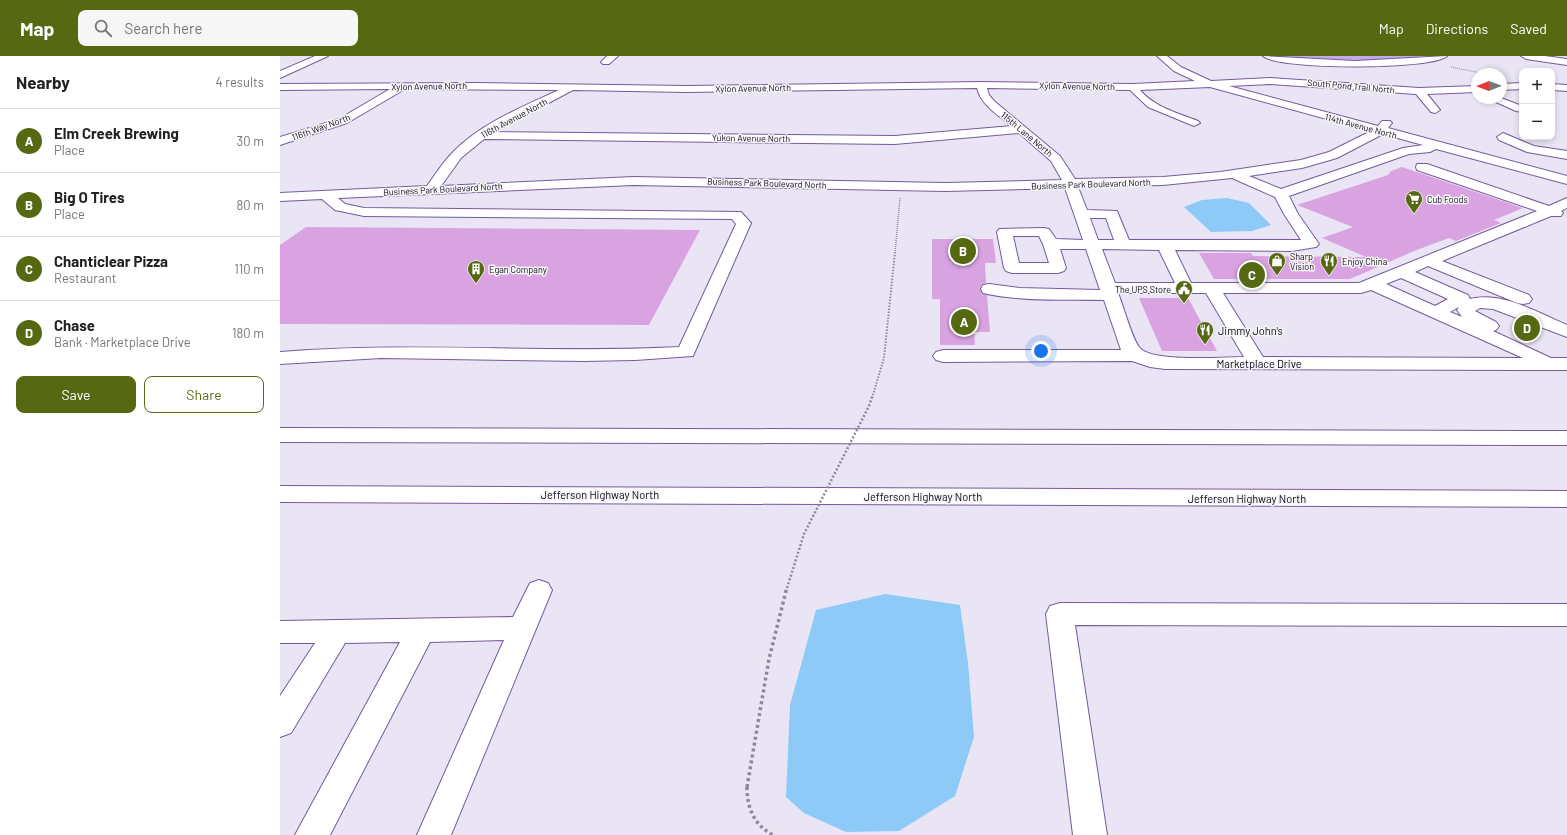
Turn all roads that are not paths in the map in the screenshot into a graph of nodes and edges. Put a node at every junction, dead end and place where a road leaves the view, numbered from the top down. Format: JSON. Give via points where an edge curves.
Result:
{"nodes":[{"id":1,"x":323,"y":56,"type":"edge"},
{"id":2,"x":1162,"y":56,"type":"edge"},
{"id":3,"x":1170,"y":56,"type":"edge"},
{"id":4,"x":1268,"y":56,"type":"edge"},
{"id":5,"x":1324,"y":56,"type":"edge"},
{"id":6,"x":1373,"y":56,"type":"edge"},
{"id":7,"x":1442,"y":56,"type":"edge"},
{"id":8,"x":1526,"y":56,"type":"edge"},
{"id":9,"x":1426,"y":58,"type":"edge"},
{"id":10,"x":1567,"y":62,"type":"edge"},
{"id":11,"x":1283,"y":66,"type":"dead end"},
{"id":12,"x":1354,"y":70,"type":"dead end"},
{"id":13,"x":280,"y":75,"type":"edge"},
{"id":14,"x":1436,"y":79,"type":"dead end"},
{"id":15,"x":1280,"y":81,"type":"junction"},
{"id":16,"x":1225,"y":82,"type":"junction"},
{"id":17,"x":1208,"y":83,"type":"junction"},
{"id":18,"x":981,"y":85,"type":"junction"},
{"id":19,"x":1337,"y":85,"type":"junction"},
{"id":20,"x":403,"y":86,"type":"junction"},
{"id":21,"x":1519,"y":86,"type":"edge"},
{"id":22,"x":280,"y":87,"type":"edge"},
{"id":23,"x":1133,"y":87,"type":"junction"},
{"id":24,"x":1507,"y":87,"type":"edge"},
{"id":25,"x":1555,"y":87,"type":"edge"},
{"id":26,"x":571,"y":88,"type":"junction"},
{"id":27,"x":1366,"y":88,"type":"junction"},
{"id":28,"x":1567,"y":88,"type":"edge"},
{"id":29,"x":1471,"y":90,"type":"edge"},
{"id":30,"x":1471,"y":90,"type":"edge"},
{"id":31,"x":1419,"y":91,"type":"junction"},
{"id":32,"x":1344,"y":96,"type":"dead end"},
{"id":33,"x":1507,"y":104,"type":"edge"},
{"id":34,"x":1519,"y":109,"type":"edge"},
{"id":35,"x":1435,"y":110,"type":"dead end"},
{"id":36,"x":1194,"y":123,"type":"dead end"},
{"id":37,"x":1364,"y":126,"type":"junction"},
{"id":38,"x":1383,"y":127,"type":"junction"},
{"id":39,"x":1021,"y":129,"type":"junction"},
{"id":40,"x":481,"y":135,"type":"junction"},
{"id":41,"x":1503,"y":137,"type":"dead end"},
{"id":42,"x":280,"y":141,"type":"edge"},
{"id":43,"x":1441,"y":147,"type":"junction"},
{"id":44,"x":1567,"y":155,"type":"edge"},
{"id":45,"x":1253,"y":171,"type":"junction"},
{"id":46,"x":1566,"y":172,"type":"edge"},
{"id":47,"x":1233,"y":174,"type":"junction"},
{"id":48,"x":602,"y":182,"type":"junction"},
{"id":49,"x":1071,"y":185,"type":"junction"},
{"id":50,"x":431,"y":190,"type":"junction"},
{"id":51,"x":1281,"y":194,"type":"junction"},
{"id":52,"x":325,"y":195,"type":"junction"},
{"id":53,"x":280,"y":197,"type":"edge"},
{"id":54,"x":1548,"y":201,"type":"junction"},
{"id":55,"x":1566,"y":202,"type":"edge"},
{"id":56,"x":573,"y":214,"type":"junction"},
{"id":57,"x":1082,"y":214,"type":"junction"},
{"id":58,"x":1567,"y":216,"type":"edge"},
{"id":59,"x":1051,"y":244,"type":"dead end"},
{"id":60,"x":1093,"y":244,"type":"junction"},
{"id":61,"x":1123,"y":244,"type":"junction"},
{"id":62,"x":1165,"y":245,"type":"junction"},
{"id":63,"x":1427,"y":260,"type":"junction"},
{"id":64,"x":1400,"y":271,"type":"junction"},
{"id":65,"x":1370,"y":283,"type":"junction"},
{"id":66,"x":1185,"y":287,"type":"junction"},
{"id":67,"x":1211,"y":288,"type":"junction"},
{"id":68,"x":990,"y":289,"type":"dead end"},
{"id":69,"x":1110,"y":291,"type":"junction"},
{"id":70,"x":1435,"y":312,"type":"junction"},
{"id":71,"x":1567,"y":316,"type":"edge"},
{"id":72,"x":1567,"y":332,"type":"edge"},
{"id":73,"x":1135,"y":355,"type":"junction"},
{"id":74,"x":943,"y":356,"type":"dead end"},
{"id":75,"x":1535,"y":356,"type":"junction"},
{"id":76,"x":280,"y":358,"type":"edge"},
{"id":77,"x":1256,"y":363,"type":"junction"},
{"id":78,"x":1559,"y":364,"type":"edge"},
{"id":79,"x":280,"y":435,"type":"edge"},
{"id":80,"x":1567,"y":438,"type":"edge"},
{"id":81,"x":280,"y":494,"type":"edge"},
{"id":82,"x":1567,"y":499,"type":"edge"},
{"id":83,"x":539,"y":590,"type":"dead end"},
{"id":84,"x":1567,"y":615,"type":"edge"},
{"id":85,"x":523,"y":628,"type":"junction"},
{"id":86,"x":422,"y":631,"type":"junction"},
{"id":87,"x":280,"y":632,"type":"edge"},
{"id":88,"x":336,"y":633,"type":"junction"},
{"id":89,"x":280,"y":723,"type":"edge"},
{"id":90,"x":312,"y":835,"type":"edge"},
{"id":91,"x":434,"y":835,"type":"edge"},
{"id":92,"x":1090,"y":835,"type":"edge"}],
"edges":[{"from":1,"to":13,"type":"main road"},
{"from":2,"to":17,"type":"main road","name":"114th Avenue North","via":[[1176,69]]},
{"from":3,"to":16,"type":"main road","name":"114th Avenue North","via":[[1184,67]]},
{"from":4,"to":9,"type":"main road","via":[[1358,65],[1394,64]]},
{"from":5,"to":6,"type":"main road"},
{"from":7,"to":9,"type":"main road"},
{"from":8,"to":10,"type":"main road"},
{"from":11,"to":15,"type":"main road","via":[[1278,74]]},
{"from":12,"to":27,"type":"main road"},
{"from":14,"to":29,"type":"main road"},
{"from":15,"to":16,"type":"main road","name":"South Pond Trail North"},
{"from":15,"to":19,"type":"main road","name":"South Pond Trail North"},
{"from":16,"to":17,"type":"main road","name":"Xylon Avenue North"},
{"from":16,"to":38,"type":"main road","name":"114th Avenue North"},
{"from":17,"to":23,"type":"main road","name":"Xylon Avenue North"},
{"from":17,"to":37,"type":"main road","name":"114th Avenue North"},
{"from":18,"to":23,"type":"main road","name":"Xylon Avenue North"},
{"from":18,"to":26,"type":"main road","name":"Xylon Avenue North"},
{"from":18,"to":39,"type":"main road","name":"115th Lane North","via":[[984,96],[990,103]]},
{"from":19,"to":27,"type":"main road","name":"South Pond Trail North"},
{"from":19,"to":32,"type":"main road"},
{"from":20,"to":22,"type":"main road","name":"Xylon Avenue North"},
{"from":20,"to":26,"type":"main road","name":"Xylon Avenue North"},
{"from":20,"to":42,"type":"main road","name":"116th Way North","via":[[343,121]]},
{"from":21,"to":24,"type":"main road"},
{"from":23,"to":36,"type":"main road","via":[[1148,102]]},
{"from":25,"to":28,"type":"main road"},
{"from":26,"to":40,"type":"main road","name":"116th Avenue North"},
{"from":27,"to":31,"type":"main road","name":"South Pond Trail North"},
{"from":30,"to":31,"type":"main road","name":"South Pond Trail North"},
{"from":31,"to":35,"type":"main road"},
{"from":33,"to":34,"type":"main road"},
{"from":37,"to":38,"type":"main road","name":"Business Park Boulevard North"},
{"from":37,"to":45,"type":"main road","name":"Business Park Boulevard North","via":[[1324,147]]},
{"from":38,"to":43,"type":"main road","name":"114th Avenue North"},
{"from":38,"to":45,"type":"main road","name":"Business Park Boulevard North","via":[[1333,155],[1302,164]]},
{"from":38,"to":46,"type":"main road","name":"114th Avenue North"},
{"from":39,"to":40,"type":"main road","name":"Yukon Avenue North","via":[[895,140]]},
{"from":39,"to":49,"type":"main road","name":"115th Lane North","via":[[1056,159]]},
{"from":40,"to":50,"type":"main road","name":"116th Avenue North","via":[[453,159]]},
{"from":41,"to":44,"type":"main road","via":[[1531,149]]},
{"from":43,"to":46,"type":"main road","name":"114th Avenue North"},
{"from":43,"to":51,"type":"main road","via":[[1407,151]]},
{"from":45,"to":47,"type":"main road","name":"Business Park Boulevard North"},
{"from":47,"to":49,"type":"main road","name":"Business Park Boulevard North","via":[[1162,182]]},
{"from":47,"to":51,"type":"main road"},
{"from":48,"to":49,"type":"main road","name":"Business Park Boulevard North","via":[[738,182],[906,187]]},
{"from":48,"to":50,"type":"main road","name":"Business Park Boulevard North"},
{"from":48,"to":56,"type":"main road"},
{"from":49,"to":57,"type":"main road"},
{"from":50,"to":52,"type":"main road","name":"Business Park Boulevard North"},
{"from":51,"to":62,"type":"main road","via":[[1311,244]]},
{"from":52,"to":53,"type":"main road","name":"Business Park Boulevard North"},
{"from":52,"to":56,"type":"main road","via":[[340,207],[364,212]]},
{"from":54,"to":54,"type":"main road","via":[[1422,167],[1438,161]]},
{"from":54,"to":55,"type":"main road"},
{"from":54,"to":58,"type":"main road"},
{"from":54,"to":63,"type":"main road"},
{"from":56,"to":76,"type":"main road","via":[[736,215],[744,223],[686,352],[327,353]]},
{"from":57,"to":60,"type":"main road"},
{"from":57,"to":61,"type":"main road","via":[[1112,214]]},
{"from":59,"to":60,"type":"main road"},
{"from":60,"to":61,"type":"main road"},
{"from":60,"to":69,"type":"main road"},
{"from":61,"to":62,"type":"main road"},
{"from":62,"to":66,"type":"main road"},
{"from":63,"to":64,"type":"main road"},
{"from":63,"to":71,"type":"main road"},
{"from":64,"to":65,"type":"main road"},
{"from":64,"to":70,"type":"main road","via":[[1462,299]]},
{"from":65,"to":67,"type":"main road","via":[[1361,288]]},
{"from":65,"to":70,"type":"main road"},
{"from":66,"to":67,"type":"main road"},
{"from":66,"to":69,"type":"main road"},
{"from":67,"to":77,"type":"main road"},
{"from":68,"to":69,"type":"main road","via":[[1019,294]]},
{"from":69,"to":73,"type":"main road","via":[[1130,349]]},
{"from":70,"to":75,"type":"main road"},
{"from":72,"to":75,"type":"main road","via":[[1500,304],[1476,303],[1466,310],[1470,315],[1521,339]]},
{"from":73,"to":74,"type":"main road"},
{"from":73,"to":77,"type":"main road","name":"Marketplace Drive","via":[[1152,362],[1165,363]]},
{"from":75,"to":78,"type":"main road"},
{"from":77,"to":78,"type":"main road","name":"Marketplace Drive"},
{"from":79,"to":80,"type":"main road"},
{"from":81,"to":82,"type":"main road","name":"Jefferson Highway North"},
{"from":83,"to":85,"type":"main road"},
{"from":84,"to":92,"type":"main road","via":[[1060,614]]},
{"from":85,"to":86,"type":"main road"},
{"from":85,"to":91,"type":"main road"},
{"from":86,"to":88,"type":"main road"},
{"from":86,"to":90,"type":"main road"},
{"from":87,"to":88,"type":"main road"},
{"from":88,"to":89,"type":"main road"}]}
